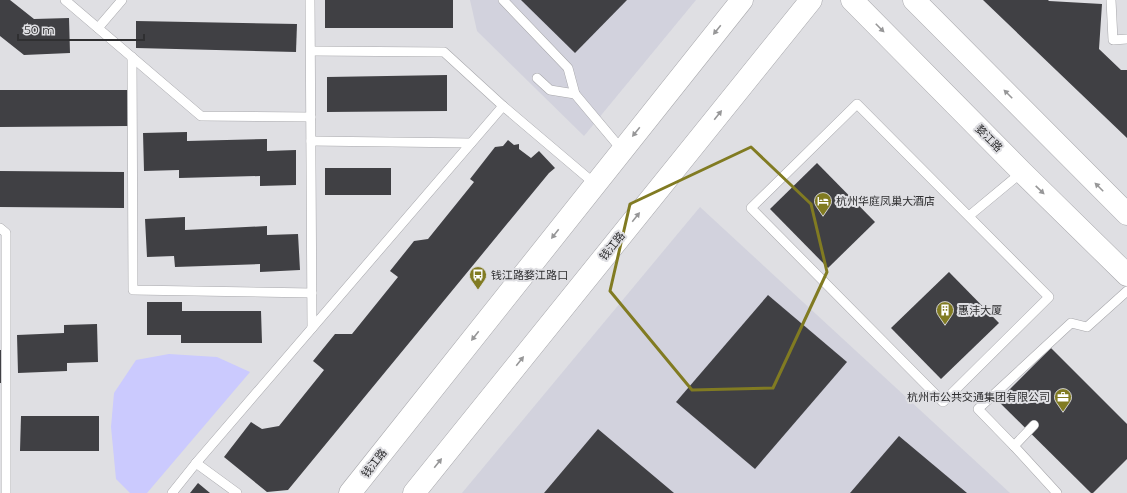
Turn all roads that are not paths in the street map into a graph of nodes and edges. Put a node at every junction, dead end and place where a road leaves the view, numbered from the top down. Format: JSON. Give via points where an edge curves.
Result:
{"nodes":[{"id":1,"x":65,"y":0,"type":"edge"},
{"id":2,"x":122,"y":0,"type":"edge"},
{"id":3,"x":310,"y":0,"type":"edge"},
{"id":4,"x":504,"y":0,"type":"edge"},
{"id":5,"x":742,"y":0,"type":"edge"},
{"id":6,"x":811,"y":0,"type":"edge"},
{"id":7,"x":852,"y":0,"type":"edge"},
{"id":8,"x":914,"y":0,"type":"edge"},
{"id":9,"x":1111,"y":0,"type":"edge"},
{"id":10,"x":98,"y":28,"type":"junction"},
{"id":11,"x":1127,"y":39,"type":"edge"},
{"id":12,"x":311,"y":51,"type":"junction"},
{"id":13,"x":132,"y":57,"type":"junction"},
{"id":14,"x":537,"y":78,"type":"dead end"},
{"id":15,"x":575,"y":94,"type":"junction"},
{"id":16,"x":503,"y":106,"type":"junction"},
{"id":17,"x":311,"y":118,"type":"junction"},
{"id":18,"x":311,"y":141,"type":"junction"},
{"id":19,"x":471,"y":143,"type":"junction"},
{"id":20,"x":622,"y":150,"type":"junction"},
{"id":21,"x":1022,"y":172,"type":"junction"},
{"id":22,"x":595,"y":184,"type":"junction"},
{"id":23,"x":1127,"y":214,"type":"edge"},
{"id":24,"x":969,"y":216,"type":"junction"},
{"id":25,"x":0,"y":228,"type":"edge"},
{"id":26,"x":1127,"y":275,"type":"edge"},
{"id":27,"x":1127,"y":291,"type":"edge"},
{"id":28,"x":312,"y":293,"type":"junction"},
{"id":29,"x":3,"y":321,"type":"edge"},
{"id":30,"x":312,"y":328,"type":"junction"},
{"id":31,"x":3,"y":416,"type":"edge"},
{"id":32,"x":1034,"y":425,"type":"dead end"},
{"id":33,"x":1014,"y":446,"type":"junction"},
{"id":34,"x":196,"y":463,"type":"junction"},
{"id":35,"x":6,"y":493,"type":"edge"},
{"id":36,"x":172,"y":493,"type":"edge"},
{"id":37,"x":237,"y":493,"type":"edge"},
{"id":38,"x":350,"y":493,"type":"edge"},
{"id":39,"x":414,"y":493,"type":"edge"},
{"id":40,"x":1057,"y":493,"type":"edge"}],
"edges":[{"from":1,"to":10,"type":"lane"},
{"from":2,"to":10,"type":"lane"},
{"from":3,"to":12,"type":"lane"},
{"from":4,"to":15,"type":"lane","via":[[568,68]]},
{"from":5,"to":20,"type":"main road","name":"钱江路","one_way":true},
{"from":39,"to":6,"type":"main road","name":"钱江路","one_way":true},
{"from":7,"to":21,"type":"main road","name":"婺江路","one_way":true},
{"from":23,"to":8,"type":"main road","one_way":true},
{"from":9,"to":11,"type":"lane","via":[[1112,40]]},
{"from":10,"to":13,"type":"lane"},
{"from":12,"to":16,"type":"lane","via":[[444,52]]},
{"from":12,"to":17,"type":"lane"},
{"from":13,"to":17,"type":"lane","via":[[201,116]]},
{"from":13,"to":28,"type":"lane","via":[[133,290]]},
{"from":14,"to":15,"type":"lane","via":[[550,90]]},
{"from":15,"to":20,"type":"lane"},
{"from":16,"to":19,"type":"lane"},
{"from":16,"to":22,"type":"lane"},
{"from":17,"to":18,"type":"lane"},
{"from":18,"to":19,"type":"lane"},
{"from":18,"to":28,"type":"lane"},
{"from":19,"to":30,"type":"lane"},
{"from":20,"to":22,"type":"main road","name":"钱江路"},
{"from":21,"to":24,"type":"lane"},
{"from":21,"to":26,"type":"main road","name":"婺江路","one_way":true},
{"from":22,"to":38,"type":"main road","name":"钱江路","one_way":true},
{"from":24,"to":24,"type":"lane","via":[[857,104],[750,208],[943,402],[1049,297]]},
{"from":25,"to":29,"type":"lane","via":[[6,233]]},
{"from":27,"to":33,"type":"lane","via":[[1087,327],[1071,323],[978,409]]},
{"from":28,"to":30,"type":"lane"},
{"from":29,"to":31,"type":"lane"},
{"from":30,"to":34,"type":"lane"},
{"from":31,"to":35,"type":"lane"},
{"from":32,"to":33,"type":"lane"},
{"from":33,"to":40,"type":"lane"},
{"from":34,"to":36,"type":"lane"},
{"from":34,"to":37,"type":"lane"}]}
